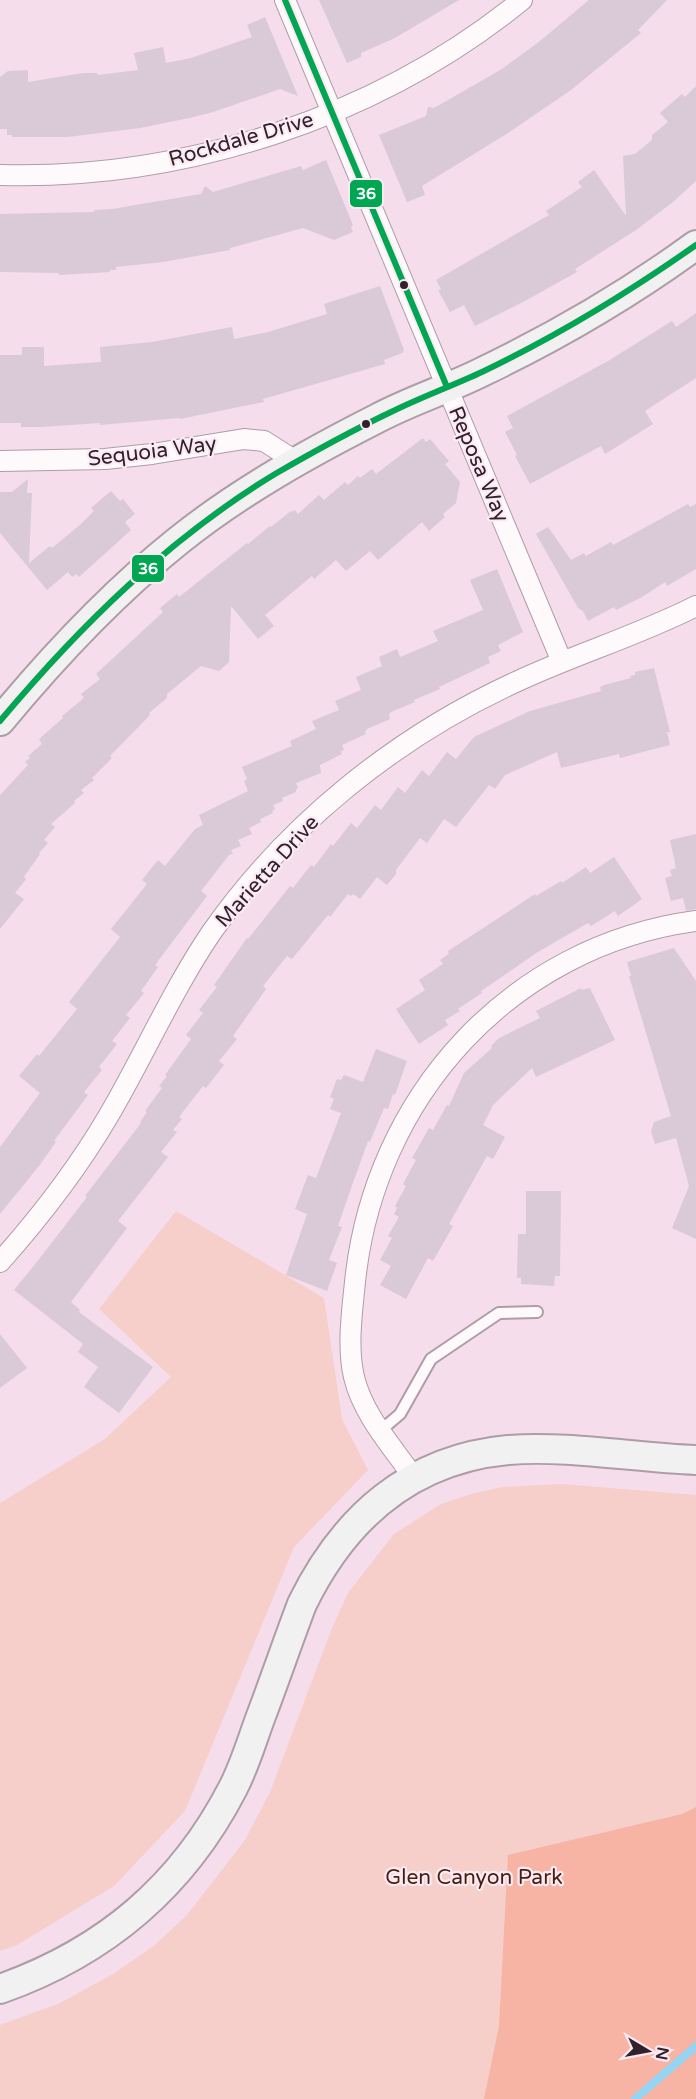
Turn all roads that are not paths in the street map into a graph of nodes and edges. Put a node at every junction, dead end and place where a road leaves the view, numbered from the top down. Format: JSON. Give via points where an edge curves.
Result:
{"nodes":[{"id":1,"x":285,"y":0,"type":"edge"},
{"id":2,"x":522,"y":0,"type":"edge"},
{"id":3,"x":332,"y":112,"type":"junction"},
{"id":4,"x":0,"y":175,"type":"edge"},
{"id":5,"x":696,"y":245,"type":"edge"},
{"id":6,"x":447,"y":387,"type":"junction"},
{"id":7,"x":0,"y":461,"type":"edge"},
{"id":8,"x":297,"y":462,"type":"junction"},
{"id":9,"x":696,"y":606,"type":"edge"},
{"id":10,"x":562,"y":662,"type":"junction"},
{"id":11,"x":0,"y":722,"type":"edge"},
{"id":12,"x":696,"y":921,"type":"edge"},
{"id":13,"x":0,"y":1262,"type":"edge"},
{"id":14,"x":537,"y":1312,"type":"dead end"},
{"id":15,"x":380,"y":1431,"type":"junction"},
{"id":16,"x":696,"y":1460,"type":"edge"},
{"id":17,"x":414,"y":1478,"type":"junction"},
{"id":18,"x":0,"y":1989,"type":"edge"}],
"edges":[{"from":1,"to":3,"type":"street","name":"Reposa Way"},
{"from":2,"to":3,"type":"street","name":"Rockdale Drive","via":[[430,63]]},
{"from":3,"to":4,"type":"street","name":"Rockdale Drive","via":[[238,144],[162,162],[71,174]]},
{"from":3,"to":6,"type":"street","name":"Reposa Way"},
{"from":5,"to":6,"type":"main road","via":[[658,273],[555,335]]},
{"from":6,"to":8,"type":"main road","via":[[380,417]]},
{"from":6,"to":10,"type":"street","name":"Reposa Way"},
{"from":7,"to":8,"type":"street","name":"Sequoia Way","via":[[105,459],[244,439],[264,441]]},
{"from":8,"to":11,"type":"main road","via":[[177,542],[95,617]]},
{"from":9,"to":10,"type":"street","name":"Marietta Drive"},
{"from":10,"to":13,"type":"street","name":"Marietta Drive","via":[[469,706],[390,755],[314,816],[276,854],[236,901],[191,965],[81,1159]]},
{"from":12,"to":15,"type":"street","via":[[641,931],[560,966],[485,1019],[426,1086],[380,1173],[358,1260],[353,1309],[354,1376],[370,1417]]},
{"from":14,"to":15,"type":"lane","via":[[499,1313],[431,1359],[399,1414]]},
{"from":15,"to":17,"type":"street"},
{"from":16,"to":17,"type":"main road","via":[[508,1450],[460,1460]]},
{"from":17,"to":18,"type":"main road","via":[[365,1514],[343,1536],[320,1570],[302,1604],[244,1764],[220,1812],[191,1856],[156,1895],[116,1929],[80,1953]]}]}
